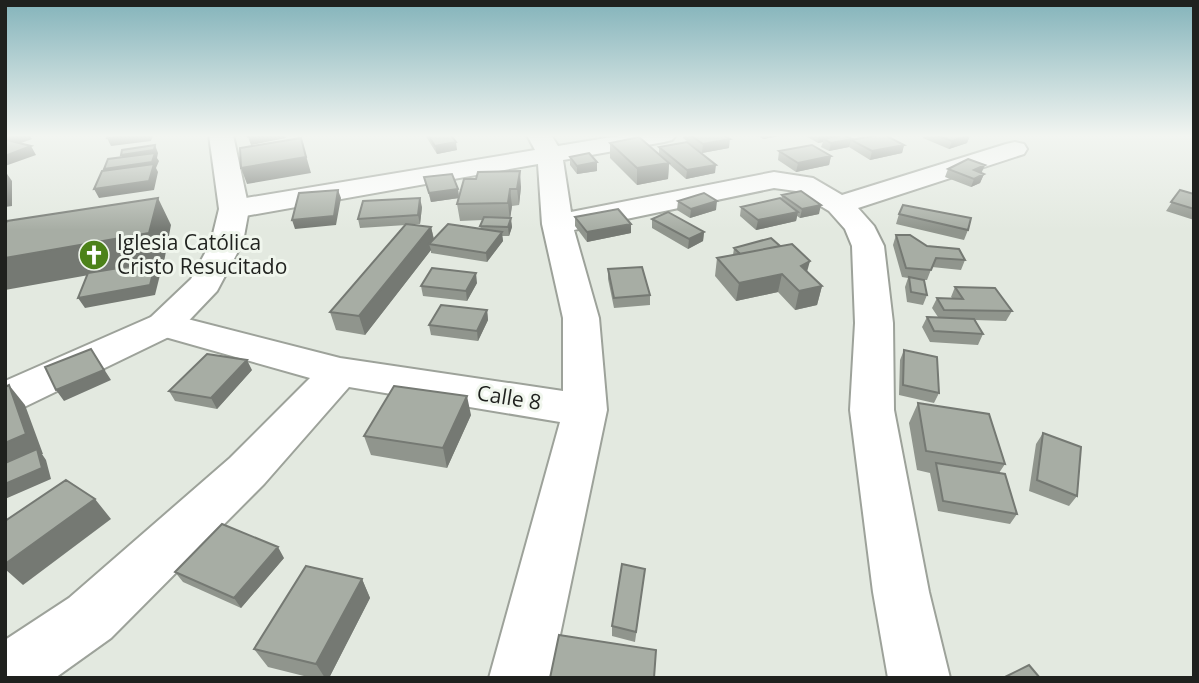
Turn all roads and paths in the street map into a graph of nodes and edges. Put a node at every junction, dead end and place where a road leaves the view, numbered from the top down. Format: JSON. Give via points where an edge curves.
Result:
{"nodes":[{"id":1,"x":227,"y":167,"type":"edge"},
{"id":2,"x":436,"y":167,"type":"edge"},
{"id":3,"x":548,"y":167,"type":"edge"},
{"id":4,"x":959,"y":167,"type":"edge"},
{"id":5,"x":839,"y":205,"type":"junction"},
{"id":6,"x":234,"y":209,"type":"junction"},
{"id":7,"x":557,"y":224,"type":"junction"},
{"id":8,"x":164,"y":325,"type":"junction"},
{"id":9,"x":340,"y":372,"type":"junction"},
{"id":10,"x":5,"y":398,"type":"edge"},
{"id":11,"x":585,"y":410,"type":"junction"},
{"id":12,"x":5,"y":676,"type":"edge"},
{"id":13,"x":520,"y":678,"type":"edge"},
{"id":14,"x":919,"y":678,"type":"edge"}],
"edges":[{"from":1,"to":6,"type":"street"},
{"from":2,"to":6,"type":"street"},
{"from":3,"to":7,"type":"street"},
{"from":4,"to":5,"type":"street"},
{"from":5,"to":7,"type":"street","via":[[803,184],[774,180]]},
{"from":5,"to":14,"type":"street","via":[[859,226],[868,246],[874,323],[872,410]]},
{"from":6,"to":8,"type":"street","via":[[227,242],[205,284]]},
{"from":7,"to":11,"type":"street","via":[[581,318]]},
{"from":8,"to":9,"type":"street","name":"Calle 8"},
{"from":8,"to":10,"type":"street"},
{"from":9,"to":11,"type":"street","name":"Calle 8"},
{"from":9,"to":12,"type":"street","via":[[247,471],[90,618]]},
{"from":11,"to":13,"type":"street"}]}
